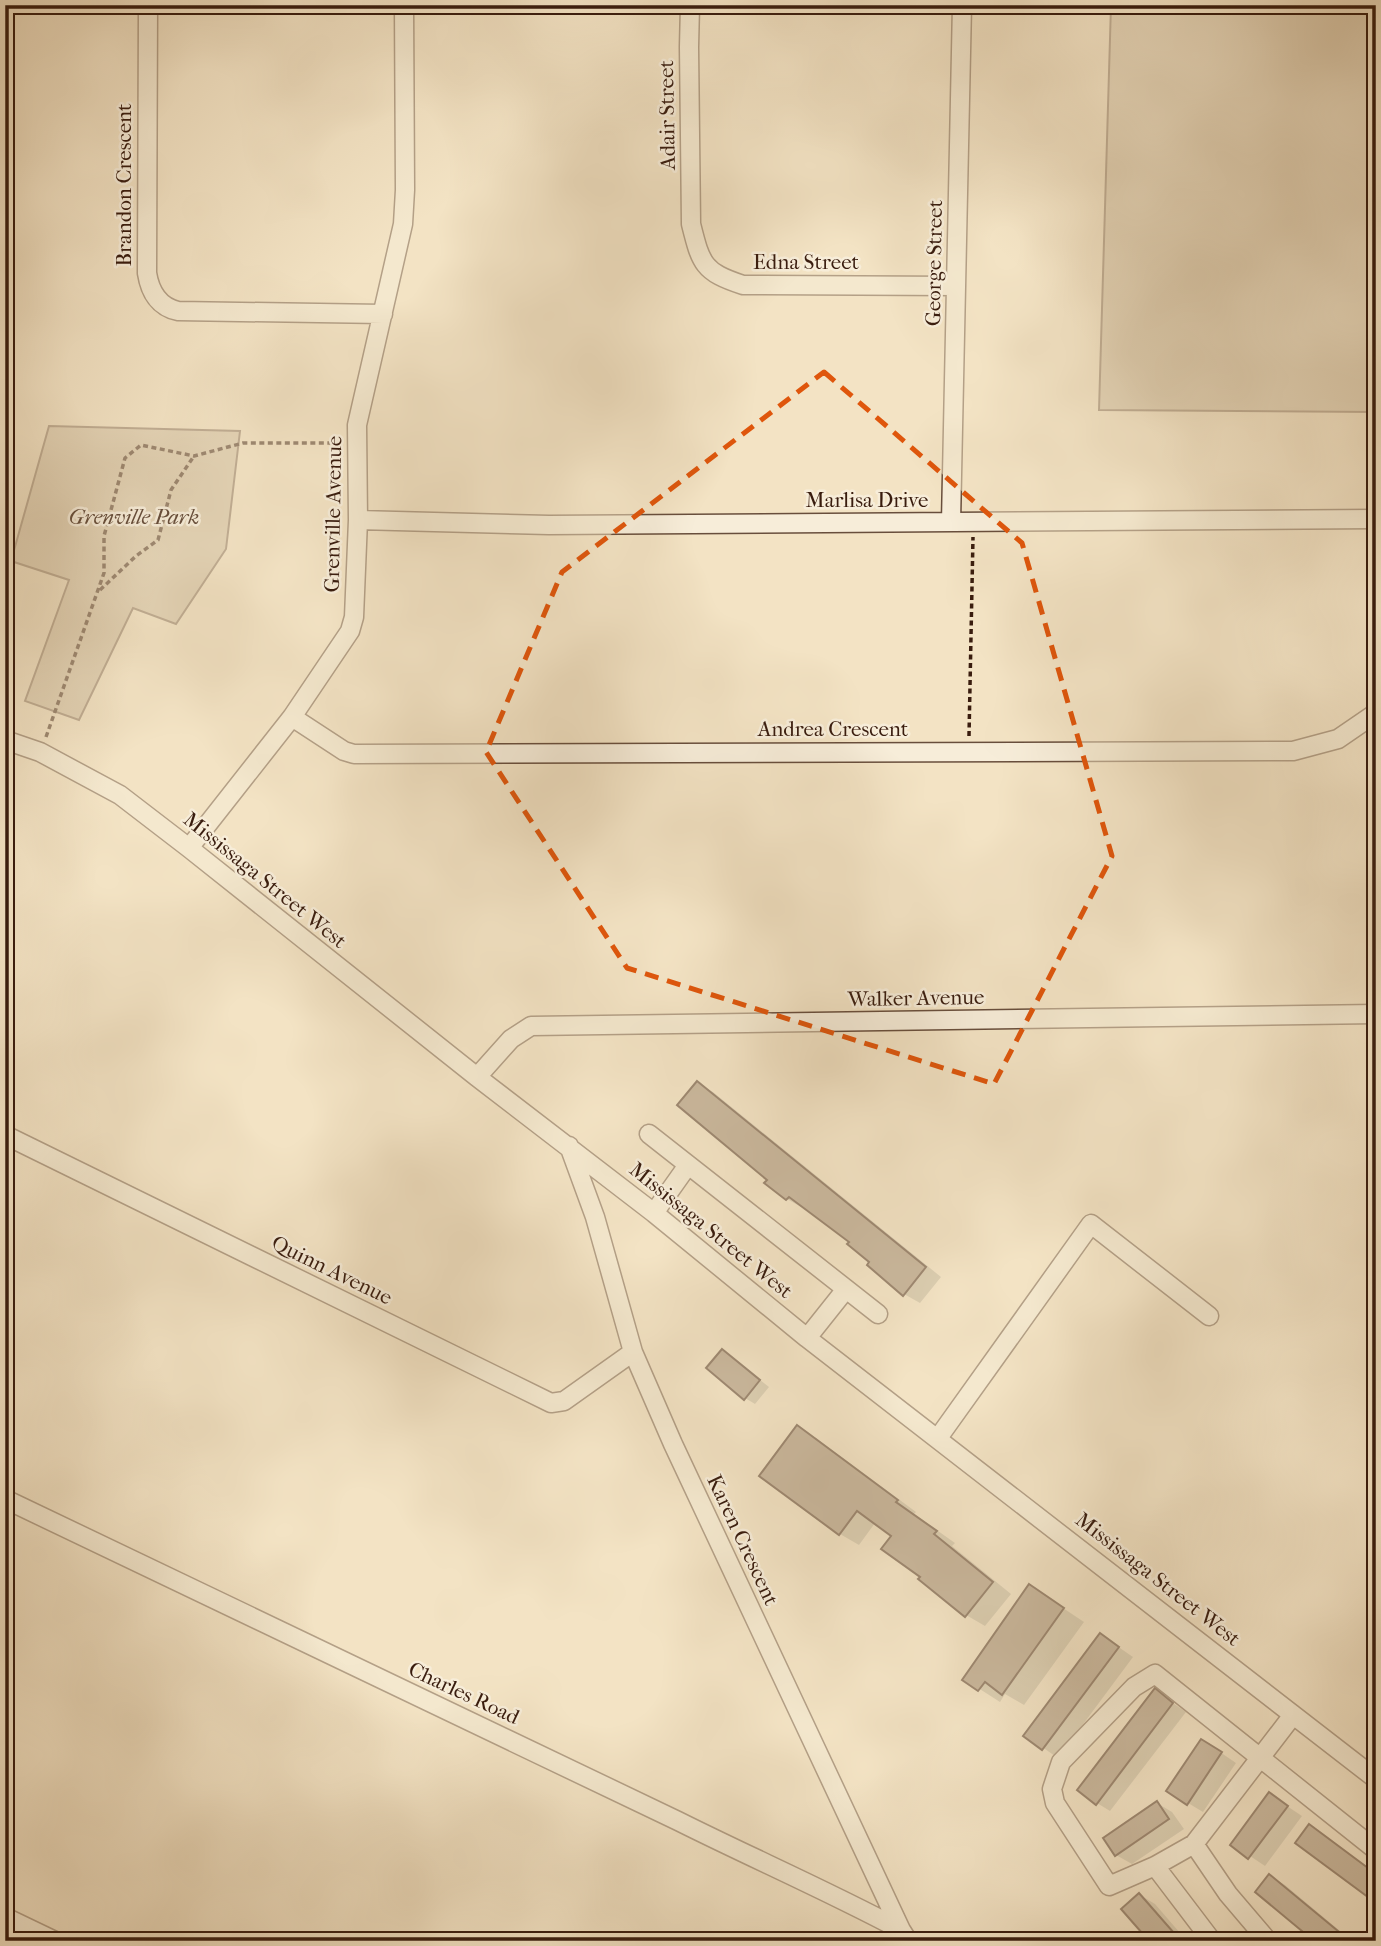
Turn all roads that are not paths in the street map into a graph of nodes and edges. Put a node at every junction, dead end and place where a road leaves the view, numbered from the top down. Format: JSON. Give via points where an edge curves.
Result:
{"nodes":[{"id":1,"x":148,"y":5,"type":"edge"},
{"id":2,"x":404,"y":5,"type":"edge"},
{"id":3,"x":691,"y":5,"type":"edge"},
{"id":4,"x":962,"y":5,"type":"edge"},
{"id":5,"x":691,"y":224,"type":"joint"},
{"id":6,"x":956,"y":286,"type":"junction"},
{"id":7,"x":383,"y":314,"type":"junction"},
{"id":8,"x":1376,"y":519,"type":"edge"},
{"id":9,"x":358,"y":520,"type":"junction"},
{"id":10,"x":951,"y":522,"type":"junction"},
{"id":11,"x":1376,"y":713,"type":"edge"},
{"id":12,"x":292,"y":717,"type":"junction"},
{"id":13,"x":5,"y":733,"type":"edge"},
{"id":14,"x":5,"y":740,"type":"edge"},
{"id":15,"x":33,"y":750,"type":"junction"},
{"id":16,"x":189,"y":848,"type":"junction"},
{"id":17,"x":1376,"y":1014,"type":"edge"},
{"id":18,"x":477,"y":1077,"type":"junction"},
{"id":19,"x":649,"y":1134,"type":"dead end"},
{"id":20,"x":5,"y":1135,"type":"edge"},
{"id":21,"x":569,"y":1146,"type":"junction"},
{"id":22,"x":688,"y":1165,"type":"junction"},
{"id":23,"x":654,"y":1213,"type":"junction"},
{"id":24,"x":846,"y":1289,"type":"junction"},
{"id":25,"x":878,"y":1314,"type":"dead end"},
{"id":26,"x":1209,"y":1316,"type":"dead end"},
{"id":27,"x":807,"y":1338,"type":"junction"},
{"id":28,"x":634,"y":1352,"type":"junction"},
{"id":29,"x":937,"y":1438,"type":"junction"},
{"id":30,"x":5,"y":1499,"type":"edge"},
{"id":31,"x":1293,"y":1714,"type":"junction"},
{"id":32,"x":1261,"y":1759,"type":"junction"},
{"id":33,"x":1376,"y":1779,"type":"edge"},
{"id":34,"x":1194,"y":1844,"type":"junction"},
{"id":35,"x":1376,"y":1850,"type":"edge"},
{"id":36,"x":1155,"y":1866,"type":"junction"},
{"id":37,"x":5,"y":1917,"type":"edge"},
{"id":38,"x":904,"y":1936,"type":"edge"},
{"id":39,"x":1263,"y":1939,"type":"edge"},
{"id":40,"x":55,"y":1941,"type":"edge"},
{"id":41,"x":1212,"y":1941,"type":"edge"}],
"edges":[{"from":1,"to":7,"type":"street","name":"Brandon Crescent","via":[[146,273],[154,297],[178,312]]},
{"from":2,"to":7,"type":"street","name":"Grenville Avenue","via":[[405,201]]},
{"from":3,"to":5,"type":"street","name":"Adair Street"},
{"from":4,"to":6,"type":"street","name":"George Street"},
{"from":5,"to":6,"type":"street","name":"Edna Street","via":[[705,267],[743,285]]},
{"from":6,"to":10,"type":"street","name":"George Street"},
{"from":7,"to":9,"type":"street","name":"Grenville Avenue","via":[[357,425]]},
{"from":8,"to":10,"type":"street","name":"Marlisa Drive"},
{"from":9,"to":10,"type":"street","name":"Marlisa Drive","via":[[549,525]]},
{"from":9,"to":12,"type":"street","name":"Grenville Avenue","via":[[355,603],[349,631]]},
{"from":11,"to":12,"type":"street","name":"Andrea Crescent","via":[[1338,739],[1293,751],[354,754]]},
{"from":12,"to":16,"type":"street","name":"Grenville Avenue"},
{"from":13,"to":15,"type":"street"},
{"from":14,"to":15,"type":"street","name":"Mississaga Street West"},
{"from":15,"to":16,"type":"street","name":"Mississaga Street West","via":[[120,795]]},
{"from":16,"to":18,"type":"street","name":"Mississaga Street West"},
{"from":17,"to":18,"type":"street","name":"Walker Avenue","via":[[531,1026],[510,1039]]},
{"from":18,"to":21,"type":"street","name":"Mississaga Street West"},
{"from":19,"to":22,"type":"street"},
{"from":20,"to":28,"type":"street","name":"Quinn Avenue","via":[[551,1403],[564,1401]]},
{"from":21,"to":23,"type":"street","name":"Mississaga Street West"},
{"from":21,"to":28,"type":"street","name":"Karen Crescent"},
{"from":22,"to":23,"type":"street"},
{"from":22,"to":24,"type":"street"},
{"from":23,"to":27,"type":"street","name":"Mississaga Street West"},
{"from":24,"to":25,"type":"street"},
{"from":24,"to":27,"type":"street"},
{"from":26,"to":29,"type":"street","via":[[1091,1224]]},
{"from":27,"to":29,"type":"street","name":"Mississaga Street West"},
{"from":28,"to":38,"type":"street","name":"Karen Crescent"},
{"from":29,"to":31,"type":"street","name":"Mississaga Street West"},
{"from":30,"to":38,"type":"street","name":"Charles Road","via":[[860,1908]]},
{"from":31,"to":32,"type":"street"},
{"from":31,"to":33,"type":"street","name":"Mississaga Street West"},
{"from":32,"to":34,"type":"street"},
{"from":32,"to":35,"type":"street"},
{"from":32,"to":36,"type":"street","via":[[1155,1674],[1116,1706],[1061,1762],[1052,1789],[1055,1803],[1110,1886]]},
{"from":34,"to":36,"type":"street"},
{"from":34,"to":39,"type":"street"},
{"from":36,"to":41,"type":"street"},
{"from":37,"to":40,"type":"street"}]}
